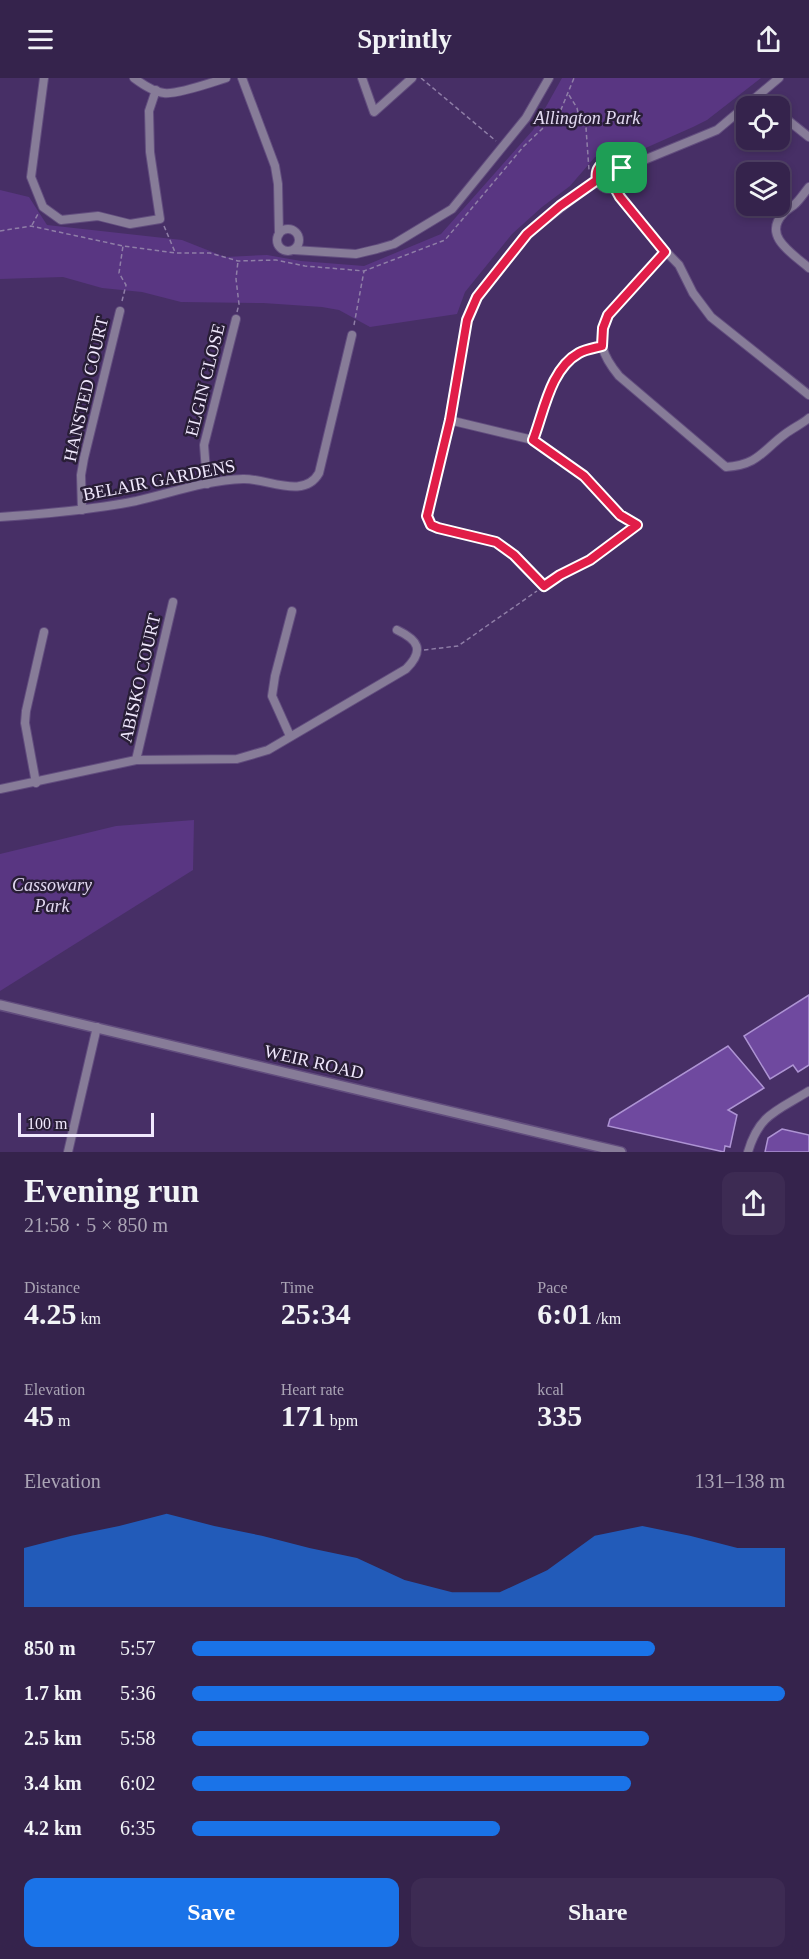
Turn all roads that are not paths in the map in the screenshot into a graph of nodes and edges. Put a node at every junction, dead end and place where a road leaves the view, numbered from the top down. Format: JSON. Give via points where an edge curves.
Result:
{"nodes":[{"id":1,"x":44,"y":78,"type":"edge"},
{"id":2,"x":134,"y":78,"type":"edge"},
{"id":3,"x":226,"y":78,"type":"edge"},
{"id":4,"x":242,"y":78,"type":"edge"},
{"id":5,"x":362,"y":78,"type":"edge"},
{"id":6,"x":412,"y":78,"type":"edge"},
{"id":7,"x":549,"y":78,"type":"edge"},
{"id":8,"x":779,"y":78,"type":"edge"},
{"id":9,"x":156,"y":90,"type":"junction"},
{"id":10,"x":759,"y":96,"type":"edge"},
{"id":11,"x":736,"y":115,"type":"edge"},
{"id":12,"x":790,"y":122,"type":"edge"},
{"id":13,"x":809,"y":137,"type":"edge"},
{"id":14,"x":622,"y":168,"type":"junction"},
{"id":15,"x":597,"y":180,"type":"junction"},
{"id":16,"x":809,"y":187,"type":"edge"},
{"id":17,"x":615,"y":188,"type":"junction"},
{"id":18,"x":279,"y":212,"type":"junction"},
{"id":19,"x":287,"y":229,"type":"junction"},
{"id":20,"x":279,"y":234,"type":"junction"},
{"id":21,"x":299,"y":239,"type":"junction"},
{"id":22,"x":294,"y":250,"type":"junction"},
{"id":23,"x":315,"y":251,"type":"junction"},
{"id":24,"x":665,"y":252,"type":"junction"},
{"id":25,"x":809,"y":268,"type":"edge"},
{"id":26,"x":120,"y":311,"type":"road end"},
{"id":27,"x":236,"y":319,"type":"road end"},
{"id":28,"x":352,"y":335,"type":"road end"},
{"id":29,"x":602,"y":346,"type":"junction"},
{"id":30,"x":809,"y":395,"type":"edge"},
{"id":31,"x":809,"y":418,"type":"edge"},
{"id":32,"x":450,"y":420,"type":"junction"},
{"id":33,"x":533,"y":440,"type":"junction"},
{"id":34,"x":207,"y":484,"type":"junction"},
{"id":35,"x":82,"y":510,"type":"junction"},
{"id":36,"x":0,"y":517,"type":"edge"},
{"id":37,"x":173,"y":602,"type":"dead end"},
{"id":38,"x":292,"y":611,"type":"dead end"},
{"id":39,"x":397,"y":630,"type":"dead end"},
{"id":40,"x":44,"y":632,"type":"dead end"},
{"id":41,"x":290,"y":736,"type":"junction"},
{"id":42,"x":136,"y":760,"type":"junction"},
{"id":43,"x":36,"y":783,"type":"junction"},
{"id":44,"x":0,"y":789,"type":"edge"},
{"id":45,"x":0,"y":1005,"type":"edge"},
{"id":46,"x":98,"y":1027,"type":"junction"},
{"id":47,"x":809,"y":1091,"type":"edge"},
{"id":48,"x":68,"y":1152,"type":"edge"},
{"id":49,"x":621,"y":1152,"type":"edge"},
{"id":50,"x":748,"y":1152,"type":"edge"}],
"edges":[{"from":1,"to":9,"type":"street","via":[[31,177],[43,207],[61,220],[98,216],[130,224],[160,219],[150,152],[149,111]]},
{"from":2,"to":9,"type":"street"},
{"from":3,"to":9,"type":"street","via":[[164,94]]},
{"from":4,"to":18,"type":"street","via":[[275,166]]},
{"from":5,"to":6,"type":"street","via":[[374,112]]},
{"from":7,"to":23,"type":"street","via":[[526,118],[452,209],[394,244],[356,254]]},
{"from":8,"to":10,"type":"street"},
{"from":11,"to":14,"type":"street","via":[[717,130]]},
{"from":12,"to":13,"type":"street"},
{"from":14,"to":15,"type":"street","via":[[606,162],[598,169]]},
{"from":14,"to":17,"type":"street","via":[[623,180]]},
{"from":15,"to":17,"type":"street","via":[[604,188]]},
{"from":15,"to":32,"type":"street","via":[[527,234],[477,297],[467,320]]},
{"from":16,"to":25,"type":"street","via":[[782,214],[775,227],[780,241]]},
{"from":17,"to":24,"type":"street"},
{"from":18,"to":19,"type":"street"},
{"from":18,"to":20,"type":"street"},
{"from":19,"to":20,"type":"street"},
{"from":19,"to":21,"type":"street","via":[[297,233]]},
{"from":20,"to":22,"type":"street","via":[[280,248]]},
{"from":21,"to":22,"type":"street"},
{"from":21,"to":23,"type":"street"},
{"from":22,"to":23,"type":"street"},
{"from":24,"to":29,"type":"street","via":[[608,315]]},
{"from":24,"to":30,"type":"street","via":[[679,265],[711,317]]},
{"from":26,"to":35,"type":"street","name":"HANSTED COURT","via":[[84,458]]},
{"from":27,"to":34,"type":"street","name":"ELGIN CLOSE","via":[[204,445]]},
{"from":28,"to":34,"type":"street","name":"BELAIR GARDENS","via":[[315,480],[297,487],[245,479]]},
{"from":29,"to":31,"type":"street","via":[[605,360],[619,376],[726,467],[743,466],[766,453]]},
{"from":29,"to":33,"type":"street","via":[[580,353],[563,365]]},
{"from":32,"to":33,"type":"street"},
{"from":32,"to":33,"type":"street","via":[[427,516],[431,525],[496,542],[544,586],[590,560],[637,525],[620,515],[584,476]]},
{"from":34,"to":35,"type":"street","name":"BELAIR GARDENS"},
{"from":35,"to":36,"type":"street","name":"BELAIR GARDENS"},
{"from":37,"to":42,"type":"street","name":"ABISKO COURT"},
{"from":38,"to":41,"type":"street","via":[[274,676],[273,696]]},
{"from":39,"to":41,"type":"street","via":[[416,642],[414,661],[406,669]]},
{"from":40,"to":43,"type":"street","via":[[25,723]]},
{"from":41,"to":42,"type":"street","via":[[268,750],[237,759]]},
{"from":42,"to":43,"type":"street"},
{"from":43,"to":44,"type":"street"},
{"from":45,"to":46,"type":"street","name":"WEIR ROAD"},
{"from":46,"to":48,"type":"street"},
{"from":46,"to":49,"type":"street","name":"WEIR ROAD"},
{"from":47,"to":50,"type":"street","via":[[762,1120]]}]}
